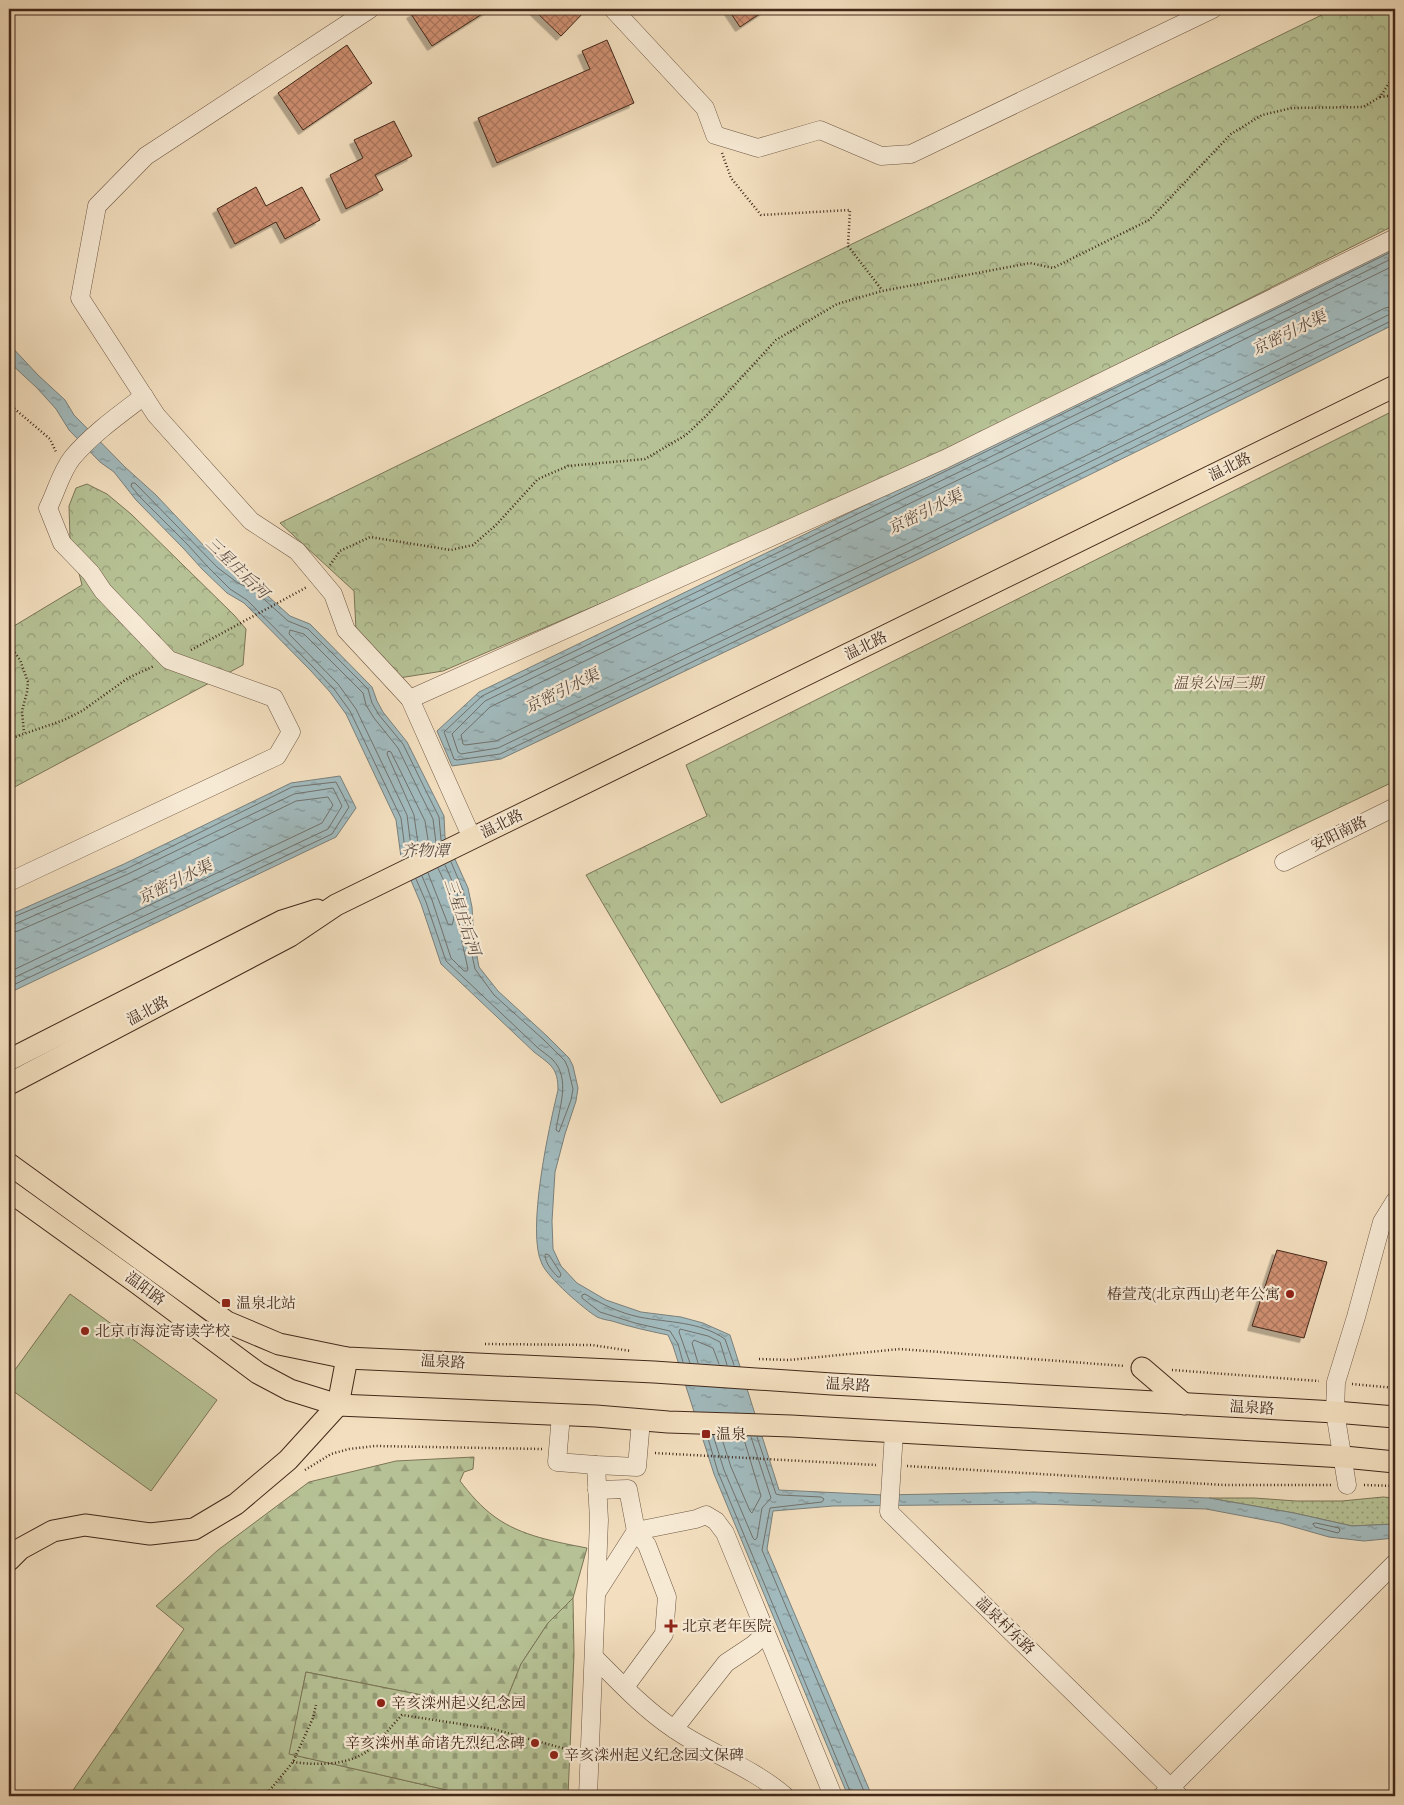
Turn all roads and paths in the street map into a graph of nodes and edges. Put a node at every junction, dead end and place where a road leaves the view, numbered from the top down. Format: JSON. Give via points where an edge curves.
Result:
{"nodes":[{"id":1,"x":370,"y":9,"type":"edge"},
{"id":2,"x":613,"y":9,"type":"edge"},
{"id":3,"x":1213,"y":9,"type":"edge"},
{"id":4,"x":1395,"y":74,"type":"edge"},
{"id":5,"x":1395,"y":96,"type":"edge"},
{"id":6,"x":1380,"y":97,"type":"junction"},
{"id":7,"x":715,"y":135,"type":"junction"},
{"id":8,"x":1395,"y":238,"type":"edge"},
{"id":9,"x":882,"y":291,"type":"junction"},
{"id":10,"x":1395,"y":386,"type":"edge"},
{"id":11,"x":144,"y":396,"type":"junction"},
{"id":12,"x":9,"y":404,"type":"edge"},
{"id":13,"x":68,"y":465,"type":"junction"},
{"id":14,"x":321,"y":579,"type":"junction"},
{"id":15,"x":295,"y":592,"type":"dead end"},
{"id":16,"x":10,"y":650,"type":"edge"},
{"id":17,"x":169,"y":660,"type":"junction"},
{"id":18,"x":410,"y":699,"type":"junction"},
{"id":19,"x":24,"y":733,"type":"junction"},
{"id":20,"x":9,"y":739,"type":"edge"},
{"id":21,"x":1395,"y":807,"type":"edge"},
{"id":22,"x":463,"y":843,"type":"junction"},
{"id":23,"x":1284,"y":862,"type":"dead end"},
{"id":24,"x":9,"y":882,"type":"edge"},
{"id":25,"x":336,"y":905,"type":"junction"},
{"id":26,"x":9,"y":1060,"type":"edge"},
{"id":27,"x":9,"y":1084,"type":"edge"},
{"id":28,"x":9,"y":1164,"type":"edge"},
{"id":29,"x":9,"y":1191,"type":"edge"},
{"id":30,"x":1395,"y":1201,"type":"edge"},
{"id":31,"x":347,"y":1358,"type":"junction"},
{"id":32,"x":789,"y":1360,"type":"dead end"},
{"id":33,"x":1142,"y":1368,"type":"joint"},
{"id":34,"x":1171,"y":1370,"type":"dead end"},
{"id":35,"x":1336,"y":1382,"type":"junction"},
{"id":36,"x":1395,"y":1388,"type":"edge"},
{"id":37,"x":1184,"y":1404,"type":"junction"},
{"id":38,"x":338,"y":1405,"type":"junction"},
{"id":39,"x":1335,"y":1412,"type":"junction"},
{"id":40,"x":561,"y":1415,"type":"junction"},
{"id":41,"x":1395,"y":1418,"type":"edge"},
{"id":42,"x":641,"y":1420,"type":"junction"},
{"id":43,"x":894,"y":1432,"type":"junction"},
{"id":44,"x":558,"y":1450,"type":"junction"},
{"id":45,"x":638,"y":1452,"type":"junction"},
{"id":46,"x":1344,"y":1457,"type":"junction"},
{"id":47,"x":1395,"y":1462,"type":"edge"},
{"id":48,"x":891,"y":1465,"type":"junction"},
{"id":49,"x":596,"y":1466,"type":"junction"},
{"id":50,"x":302,"y":1472,"type":"dead end"},
{"id":51,"x":1347,"y":1484,"type":"junction"},
{"id":52,"x":1395,"y":1486,"type":"edge"},
{"id":53,"x":598,"y":1490,"type":"junction"},
{"id":54,"x":636,"y":1531,"type":"junction"},
{"id":55,"x":9,"y":1560,"type":"edge"},
{"id":56,"x":1395,"y":1563,"type":"edge"},
{"id":57,"x":597,"y":1592,"type":"junction"},
{"id":58,"x":766,"y":1633,"type":"junction"},
{"id":59,"x":594,"y":1656,"type":"junction"},
{"id":60,"x":625,"y":1687,"type":"junction"},
{"id":61,"x":316,"y":1705,"type":"dead end"},
{"id":62,"x":674,"y":1729,"type":"junction"},
{"id":63,"x":589,"y":1756,"type":"junction"},
{"id":64,"x":293,"y":1762,"type":"junction"},
{"id":65,"x":1170,"y":1793,"type":"edge"},
{"id":66,"x":265,"y":1796,"type":"edge"},
{"id":67,"x":588,"y":1796,"type":"edge"},
{"id":68,"x":785,"y":1796,"type":"edge"},
{"id":69,"x":833,"y":1796,"type":"edge"}],
"edges":[{"from":1,"to":11,"type":"street","via":[[146,156],[97,206],[80,298]]},
{"from":2,"to":7,"type":"street","via":[[705,108]]},
{"from":3,"to":7,"type":"street","via":[[911,154],[881,156],[820,130],[758,148]]},
{"from":4,"to":6,"type":"path"},
{"from":5,"to":6,"type":"path"},
{"from":6,"to":9,"type":"path","via":[[1363,106],[1292,108],[1262,115],[1231,134],[1149,220],[1053,268],[1030,263]]},
{"from":7,"to":9,"type":"path","via":[[731,178],[762,215],[850,210],[848,246]]},
{"from":8,"to":18,"type":"street","via":[[945,459]]},
{"from":9,"to":14,"type":"path","via":[[837,304],[776,340],[686,435],[645,459],[568,466],[538,480],[473,546],[451,550],[370,537],[340,551]]},
{"from":10,"to":22,"type":"main road","name":"温北路"},
{"from":11,"to":13,"type":"street","via":[[102,429]]},
{"from":11,"to":14,"type":"street","via":[[156,415],[251,521],[297,551]]},
{"from":12,"to":13,"type":"path","via":[[50,439]]},
{"from":13,"to":17,"type":"street","via":[[48,508],[62,543]]},
{"from":14,"to":18,"type":"street","via":[[333,594],[346,630]]},
{"from":15,"to":17,"type":"path"},
{"from":16,"to":19,"type":"path","via":[[20,660],[28,682],[22,711]]},
{"from":17,"to":19,"type":"path","via":[[128,678],[82,711]]},
{"from":17,"to":24,"type":"street","via":[[274,698],[290,732],[277,756]]},
{"from":18,"to":22,"type":"street"},
{"from":19,"to":20,"type":"path"},
{"from":21,"to":23,"type":"street","name":"安阳南路"},
{"from":22,"to":25,"type":"main road","name":"温北路"},
{"from":25,"to":26,"type":"main road","name":"温北路","via":[[282,920]]},
{"from":25,"to":27,"type":"main road","name":"温北路","via":[[290,936]]},
{"from":28,"to":31,"type":"main road","name":"温阳路","via":[[227,1322],[278,1344]]},
{"from":29,"to":38,"type":"main road","name":"温阳路","via":[[258,1373],[290,1390]]},
{"from":30,"to":35,"type":"street","via":[[1382,1222]]},
{"from":31,"to":37,"type":"main road","name":"温泉路","via":[[654,1372]]},
{"from":31,"to":38,"type":"main road"},
{"from":32,"to":33,"type":"path","via":[[900,1349]]},
{"from":33,"to":37,"type":"main road"},
{"from":34,"to":35,"type":"path"},
{"from":35,"to":36,"type":"path"},
{"from":35,"to":39,"type":"street"},
{"from":37,"to":39,"type":"main road","name":"温泉路"},
{"from":38,"to":40,"type":"main road"},
{"from":38,"to":55,"type":"main road","via":[[288,1460],[236,1504],[194,1529],[150,1534],[77,1526],[53,1531],[20,1549]]},
{"from":39,"to":41,"type":"main road","name":"温泉路"},
{"from":39,"to":46,"type":"street"},
{"from":40,"to":42,"type":"main road"},
{"from":40,"to":44,"type":"street"},
{"from":42,"to":43,"type":"main road"},
{"from":42,"to":45,"type":"street"},
{"from":43,"to":46,"type":"main road"},
{"from":43,"to":48,"type":"street","name":"温泉村东路"},
{"from":44,"to":49,"type":"street","via":[[557,1462]]},
{"from":44,"to":50,"type":"path","via":[[375,1446],[331,1454]]},
{"from":45,"to":48,"type":"path"},
{"from":45,"to":49,"type":"street","via":[[637,1467]]},
{"from":46,"to":47,"type":"main road"},
{"from":46,"to":51,"type":"street"},
{"from":48,"to":51,"type":"path","via":[[1224,1485]]},
{"from":48,"to":65,"type":"street","name":"温泉村东路","via":[[889,1512]]},
{"from":49,"to":53,"type":"street"},
{"from":51,"to":52,"type":"path"},
{"from":53,"to":54,"type":"street","via":[[628,1489]]},
{"from":53,"to":57,"type":"street"},
{"from":54,"to":57,"type":"street"},
{"from":54,"to":58,"type":"street","via":[[706,1516],[716,1521],[725,1533]]},
{"from":54,"to":60,"type":"street","via":[[646,1545],[667,1597],[664,1634]]},
{"from":56,"to":65,"type":"street"},
{"from":57,"to":59,"type":"street"},
{"from":58,"to":62,"type":"street","via":[[726,1663]]},
{"from":58,"to":69,"type":"street"},
{"from":59,"to":60,"type":"street"},
{"from":59,"to":63,"type":"street"},
{"from":60,"to":62,"type":"street"},
{"from":61,"to":64,"type":"path"},
{"from":62,"to":68,"type":"street","via":[[754,1773]]},
{"from":63,"to":64,"type":"path","via":[[493,1729],[402,1715],[366,1752],[345,1761],[315,1765]]},
{"from":63,"to":67,"type":"street"},
{"from":64,"to":66,"type":"path"}]}
